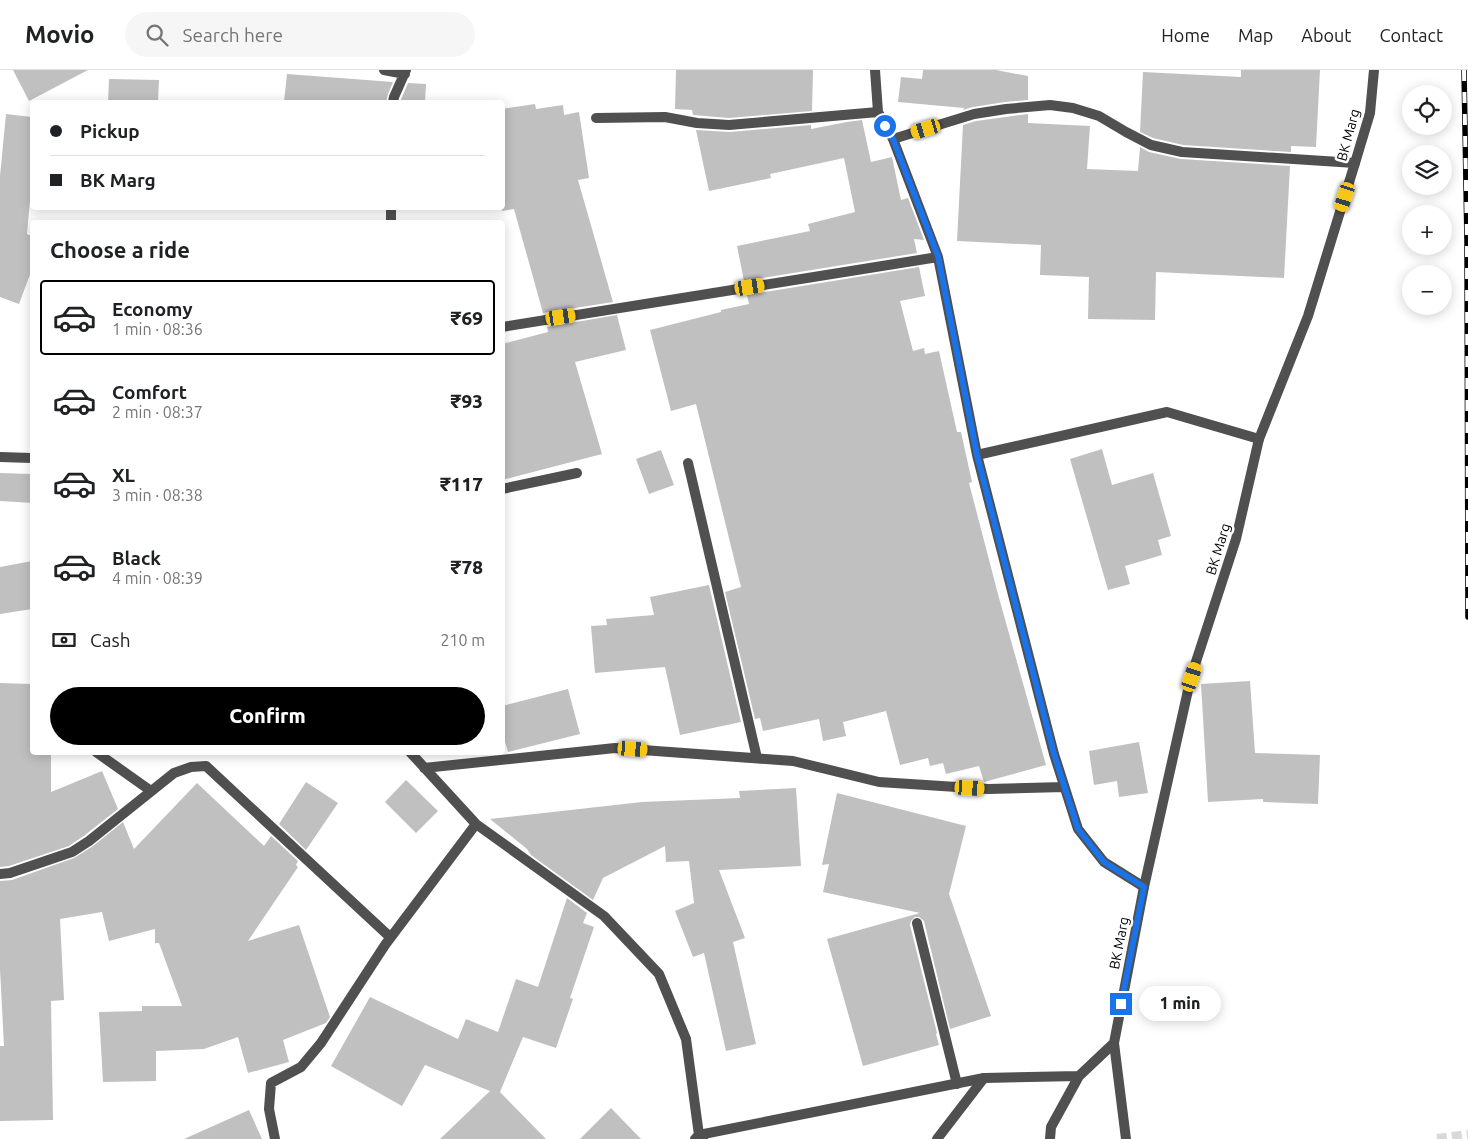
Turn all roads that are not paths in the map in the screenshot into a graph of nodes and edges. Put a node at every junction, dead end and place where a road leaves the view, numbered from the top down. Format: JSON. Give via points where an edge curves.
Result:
{"nodes":[{"id":1,"x":384,"y":70,"type":"edge"},
{"id":2,"x":875,"y":70,"type":"edge"},
{"id":3,"x":1374,"y":70,"type":"edge"},
{"id":4,"x":405,"y":72,"type":"edge"},
{"id":5,"x":393,"y":100,"type":"edge"},
{"id":6,"x":878,"y":112,"type":"junction"},
{"id":7,"x":596,"y":118,"type":"dead end"},
{"id":8,"x":893,"y":139,"type":"junction"},
{"id":9,"x":1355,"y":163,"type":"junction"},
{"id":10,"x":938,"y":256,"type":"junction"},
{"id":11,"x":505,"y":327,"type":"edge"},
{"id":12,"x":1259,"y":440,"type":"junction"},
{"id":13,"x":977,"y":455,"type":"junction"},
{"id":14,"x":0,"y":457,"type":"edge"},
{"id":15,"x":30,"y":458,"type":"edge"},
{"id":16,"x":688,"y":463,"type":"dead end"},
{"id":17,"x":577,"y":473,"type":"dead end"},
{"id":18,"x":505,"y":489,"type":"edge"},
{"id":19,"x":100,"y":755,"type":"edge"},
{"id":20,"x":413,"y":755,"type":"edge"},
{"id":21,"x":757,"y":758,"type":"junction"},
{"id":22,"x":424,"y":768,"type":"junction"},
{"id":23,"x":1064,"y":787,"type":"junction"},
{"id":24,"x":151,"y":791,"type":"junction"},
{"id":25,"x":476,"y":824,"type":"junction"},
{"id":26,"x":0,"y":874,"type":"edge"},
{"id":27,"x":1144,"y":887,"type":"junction"},
{"id":28,"x":917,"y":922,"type":"dead end"},
{"id":29,"x":390,"y":937,"type":"junction"},
{"id":30,"x":1114,"y":1043,"type":"junction"},
{"id":31,"x":1079,"y":1076,"type":"junction"},
{"id":32,"x":984,"y":1078,"type":"junction"},
{"id":33,"x":957,"y":1084,"type":"junction"},
{"id":34,"x":699,"y":1138,"type":"edge"},
{"id":35,"x":275,"y":1139,"type":"edge"},
{"id":36,"x":937,"y":1139,"type":"edge"},
{"id":37,"x":1050,"y":1139,"type":"edge"},
{"id":38,"x":1126,"y":1139,"type":"edge"}],
"edges":[{"from":1,"to":4,"type":"street"},
{"from":2,"to":6,"type":"street"},
{"from":3,"to":9,"type":"street","name":"BK Marg","via":[[1370,113]]},
{"from":4,"to":5,"type":"street"},
{"from":6,"to":7,"type":"street","via":[[729,125],[665,118]]},
{"from":6,"to":8,"type":"street"},
{"from":8,"to":9,"type":"street","via":[[974,114],[1050,106],[1074,108],[1099,116],[1151,145],[1182,152]]},
{"from":8,"to":10,"type":"street"},
{"from":9,"to":12,"type":"street","name":"BK Marg","via":[[1308,316]]},
{"from":10,"to":11,"type":"street"},
{"from":10,"to":13,"type":"street"},
{"from":12,"to":13,"type":"street","via":[[1167,412]]},
{"from":12,"to":27,"type":"street","name":"BK Marg","via":[[1236,539],[1192,677]]},
{"from":13,"to":23,"type":"street"},
{"from":14,"to":15,"type":"street"},
{"from":16,"to":21,"type":"street"},
{"from":17,"to":18,"type":"street"},
{"from":19,"to":24,"type":"street"},
{"from":20,"to":22,"type":"street"},
{"from":21,"to":22,"type":"street","via":[[615,748]]},
{"from":21,"to":23,"type":"street","via":[[792,760],[879,782],[988,789]]},
{"from":22,"to":25,"type":"street"},
{"from":23,"to":27,"type":"street","via":[[1078,829],[1104,862]]},
{"from":24,"to":26,"type":"street","via":[[72,852]]},
{"from":24,"to":29,"type":"street","via":[[174,773],[206,766]]},
{"from":25,"to":29,"type":"street"},
{"from":25,"to":34,"type":"street","via":[[604,916],[659,974],[686,1039]]},
{"from":27,"to":30,"type":"street","name":"BK Marg"},
{"from":28,"to":33,"type":"street"},
{"from":29,"to":35,"type":"street","via":[[321,1043],[301,1067],[271,1082],[269,1109]]},
{"from":30,"to":31,"type":"street"},
{"from":30,"to":38,"type":"street","name":"BK Marg"},
{"from":31,"to":32,"type":"street"},
{"from":31,"to":37,"type":"street","via":[[1051,1127]]},
{"from":32,"to":33,"type":"street"},
{"from":32,"to":36,"type":"street"},
{"from":33,"to":34,"type":"street"}]}
